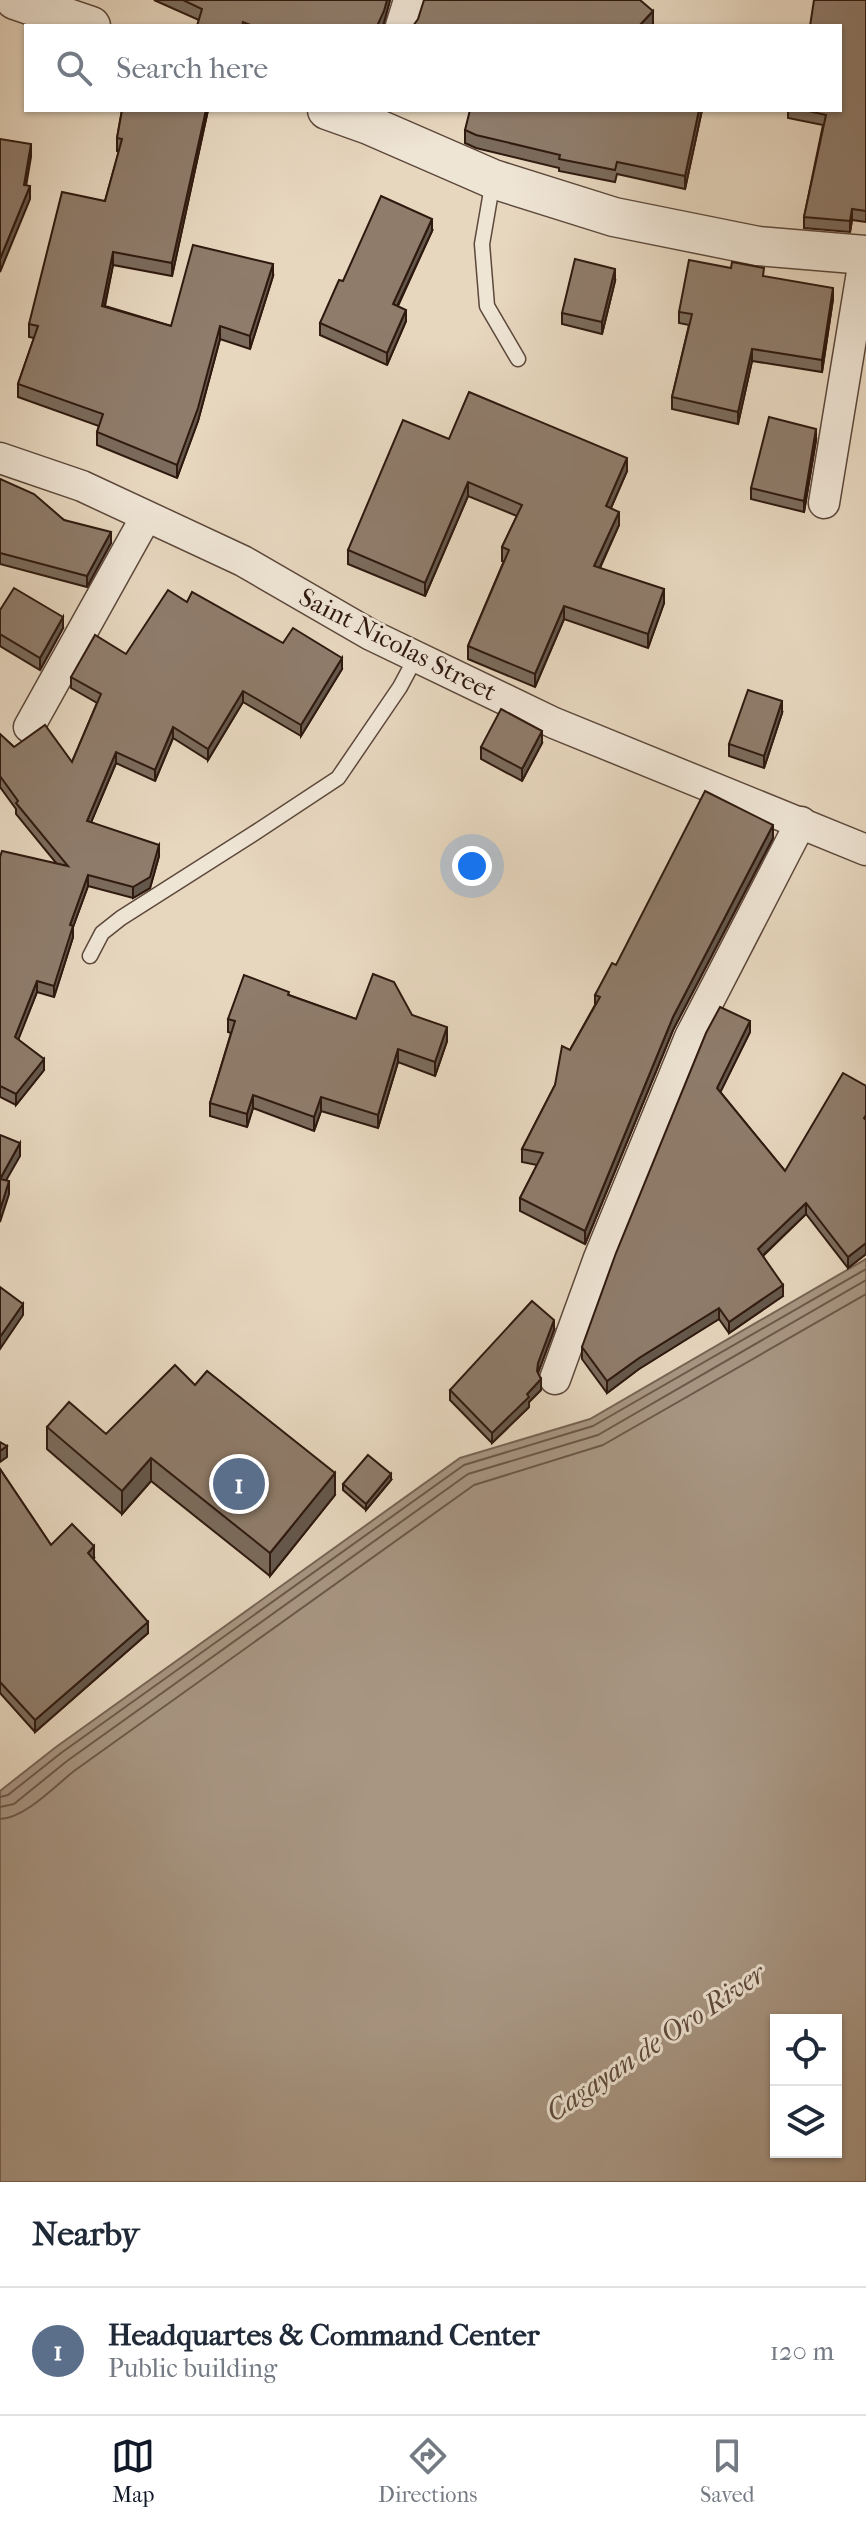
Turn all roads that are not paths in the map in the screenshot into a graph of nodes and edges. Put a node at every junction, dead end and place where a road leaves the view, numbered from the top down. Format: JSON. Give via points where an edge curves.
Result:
{"nodes":[{"id":1,"x":15,"y":0,"type":"edge"},
{"id":2,"x":409,"y":0,"type":"edge"},
{"id":3,"x":85,"y":24,"type":"edge"},
{"id":4,"x":402,"y":24,"type":"edge"},
{"id":5,"x":338,"y":112,"type":"edge"},
{"id":6,"x":371,"y":118,"type":"edge"},
{"id":7,"x":493,"y":179,"type":"junction"},
{"id":8,"x":866,"y":254,"type":"edge"},
{"id":9,"x":518,"y":359,"type":"dead end"},
{"id":10,"x":0,"y":458,"type":"edge"},
{"id":11,"x":824,"y":503,"type":"dead end"},
{"id":12,"x":146,"y":517,"type":"junction"},
{"id":13,"x":416,"y":657,"type":"junction"},
{"id":14,"x":29,"y":727,"type":"dead end"},
{"id":15,"x":801,"y":822,"type":"junction"},
{"id":16,"x":866,"y":850,"type":"edge"},
{"id":17,"x":90,"y":956,"type":"dead end"},
{"id":18,"x":555,"y":1379,"type":"dead end"}],
"edges":[{"from":1,"to":3,"type":"street"},
{"from":2,"to":4,"type":"street"},
{"from":5,"to":6,"type":"street"},
{"from":6,"to":7,"type":"street"},
{"from":7,"to":8,"type":"street","via":[[614,217],[743,244]]},
{"from":7,"to":9,"type":"lane","via":[[482,244],[487,306]]},
{"from":8,"to":11,"type":"street"},
{"from":10,"to":12,"type":"street","name":"Saint Nicolas Street","via":[[82,486]]},
{"from":12,"to":13,"type":"street","name":"Saint Nicolas Street","via":[[243,561]]},
{"from":12,"to":14,"type":"street"},
{"from":13,"to":15,"type":"street","name":"Saint Nicolas Street","via":[[554,723]]},
{"from":13,"to":17,"type":"lane","via":[[338,778],[121,918],[102,933]]},
{"from":15,"to":16,"type":"street","name":"Saint Nicolas Street"},
{"from":15,"to":18,"type":"street","via":[[690,1037]]}]}
